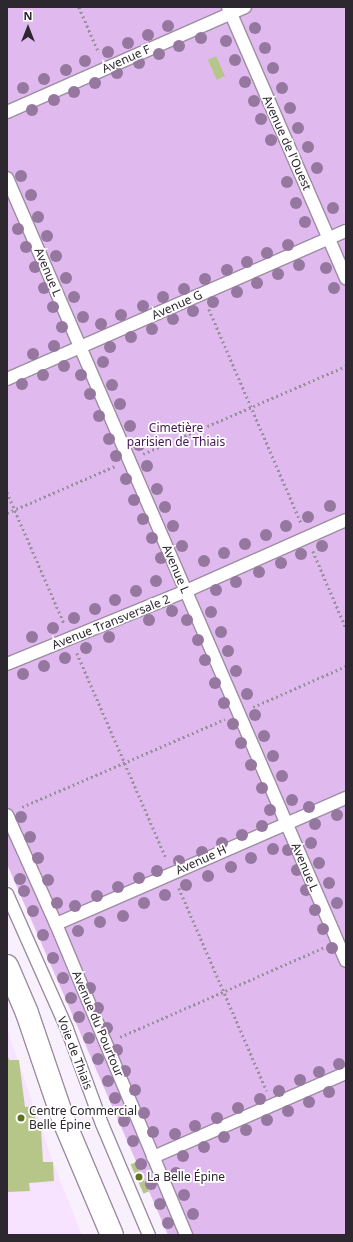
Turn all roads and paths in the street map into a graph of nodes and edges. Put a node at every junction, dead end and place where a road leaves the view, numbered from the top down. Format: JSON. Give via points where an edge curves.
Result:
{"nodes":[{"id":1,"x":79,"y":7,"type":"edge"},
{"id":2,"x":245,"y":7,"type":"edge"},
{"id":3,"x":229,"y":10,"type":"edge"},
{"id":4,"x":106,"y":68,"type":"junction"},
{"id":5,"x":7,"y":112,"type":"edge"},
{"id":6,"x":7,"y":178,"type":"edge"},
{"id":7,"x":346,"y":231,"type":"edge"},
{"id":8,"x":328,"y":238,"type":"junction"},
{"id":9,"x":346,"y":279,"type":"edge"},
{"id":10,"x":202,"y":294,"type":"junction"},
{"id":11,"x":80,"y":348,"type":"junction"},
{"id":12,"x":346,"y":366,"type":"edge"},
{"id":13,"x":7,"y":379,"type":"edge"},
{"id":14,"x":251,"y":407,"type":"junction"},
{"id":15,"x":129,"y":460,"type":"junction"},
{"id":16,"x":7,"y":492,"type":"edge"},
{"id":17,"x":15,"y":509,"type":"junction"},
{"id":18,"x":7,"y":513,"type":"edge"},
{"id":19,"x":346,"y":520,"type":"edge"},
{"id":20,"x":307,"y":538,"type":"junction"},
{"id":21,"x":186,"y":591,"type":"junction"},
{"id":22,"x":346,"y":628,"type":"edge"},
{"id":23,"x":70,"y":638,"type":"junction"},
{"id":24,"x":7,"y":664,"type":"edge"},
{"id":25,"x":346,"y":666,"type":"edge"},
{"id":26,"x":239,"y":713,"type":"junction"},
{"id":27,"x":125,"y":762,"type":"junction"},
{"id":28,"x":346,"y":798,"type":"edge"},
{"id":29,"x":21,"y":808,"type":"dead end"},
{"id":30,"x":7,"y":814,"type":"edge"},
{"id":31,"x":286,"y":823,"type":"junction"},
{"id":32,"x":172,"y":872,"type":"junction"},
{"id":33,"x":7,"y":894,"type":"edge"},
{"id":34,"x":56,"y":924,"type":"junction"},
{"id":35,"x":338,"y":942,"type":"junction"},
{"id":36,"x":346,"y":960,"type":"edge"},
{"id":37,"x":7,"y":966,"type":"edge"},
{"id":38,"x":224,"y":992,"type":"junction"},
{"id":39,"x":106,"y":1043,"type":"junction"},
{"id":40,"x":346,"y":1073,"type":"edge"},
{"id":41,"x":273,"y":1105,"type":"junction"},
{"id":42,"x":153,"y":1157,"type":"junction"},
{"id":43,"x":112,"y":1235,"type":"edge"},
{"id":44,"x":149,"y":1235,"type":"edge"},
{"id":45,"x":186,"y":1235,"type":"edge"}],
"edges":[{"from":1,"to":4,"type":"path"},
{"from":2,"to":3,"type":"lane","name":"Avenue F"},
{"from":3,"to":4,"type":"lane","name":"Avenue F"},
{"from":3,"to":8,"type":"lane","name":"Avenue de l'Ouest"},
{"from":4,"to":5,"type":"lane","name":"Avenue F"},
{"from":6,"to":11,"type":"lane","name":"Avenue L"},
{"from":7,"to":8,"type":"lane","name":"Avenue G"},
{"from":8,"to":9,"type":"lane","name":"Avenue de l'Ouest"},
{"from":8,"to":10,"type":"lane","name":"Avenue G"},
{"from":10,"to":11,"type":"lane","name":"Avenue G"},
{"from":10,"to":14,"type":"path"},
{"from":11,"to":13,"type":"lane","name":"Avenue G"},
{"from":11,"to":15,"type":"lane","name":"Avenue L"},
{"from":12,"to":14,"type":"path"},
{"from":14,"to":15,"type":"path"},
{"from":14,"to":20,"type":"path"},
{"from":15,"to":17,"type":"path"},
{"from":15,"to":21,"type":"lane","name":"Avenue L"},
{"from":16,"to":17,"type":"path"},
{"from":17,"to":18,"type":"path"},
{"from":17,"to":23,"type":"path"},
{"from":19,"to":20,"type":"lane","name":"Avenue Transversale 2"},
{"from":20,"to":21,"type":"lane","name":"Avenue Transversale 2"},
{"from":20,"to":22,"type":"path"},
{"from":21,"to":23,"type":"lane","name":"Avenue Transversale 2"},
{"from":21,"to":26,"type":"lane","name":"Avenue L"},
{"from":23,"to":24,"type":"lane","name":"Avenue Transversale 2"},
{"from":23,"to":27,"type":"path"},
{"from":25,"to":26,"type":"path"},
{"from":26,"to":27,"type":"path"},
{"from":26,"to":31,"type":"lane","name":"Avenue L"},
{"from":27,"to":29,"type":"path"},
{"from":27,"to":32,"type":"path"},
{"from":28,"to":31,"type":"lane","name":"Avenue H"},
{"from":30,"to":34,"type":"lane","name":"Avenue du Pourtour"},
{"from":31,"to":32,"type":"lane","name":"Avenue H"},
{"from":31,"to":35,"type":"lane","name":"Avenue L"},
{"from":32,"to":34,"type":"lane","name":"Avenue H"},
{"from":32,"to":38,"type":"path"},
{"from":33,"to":44,"type":"lane","name":"Voie de Thiais","via":[[67,1030],[102,1124]]},
{"from":34,"to":39,"type":"lane","name":"Avenue du Pourtour"},
{"from":35,"to":36,"type":"lane","name":"Avenue L"},
{"from":35,"to":38,"type":"path"},
{"from":37,"to":43,"type":"street","via":[[27,1013],[63,1119]]},
{"from":38,"to":39,"type":"path"},
{"from":38,"to":41,"type":"path"},
{"from":39,"to":42,"type":"lane","name":"Avenue du Pourtour"},
{"from":40,"to":41,"type":"lane"},
{"from":41,"to":42,"type":"lane"},
{"from":42,"to":45,"type":"lane","name":"Avenue du Pourtour"}]}
